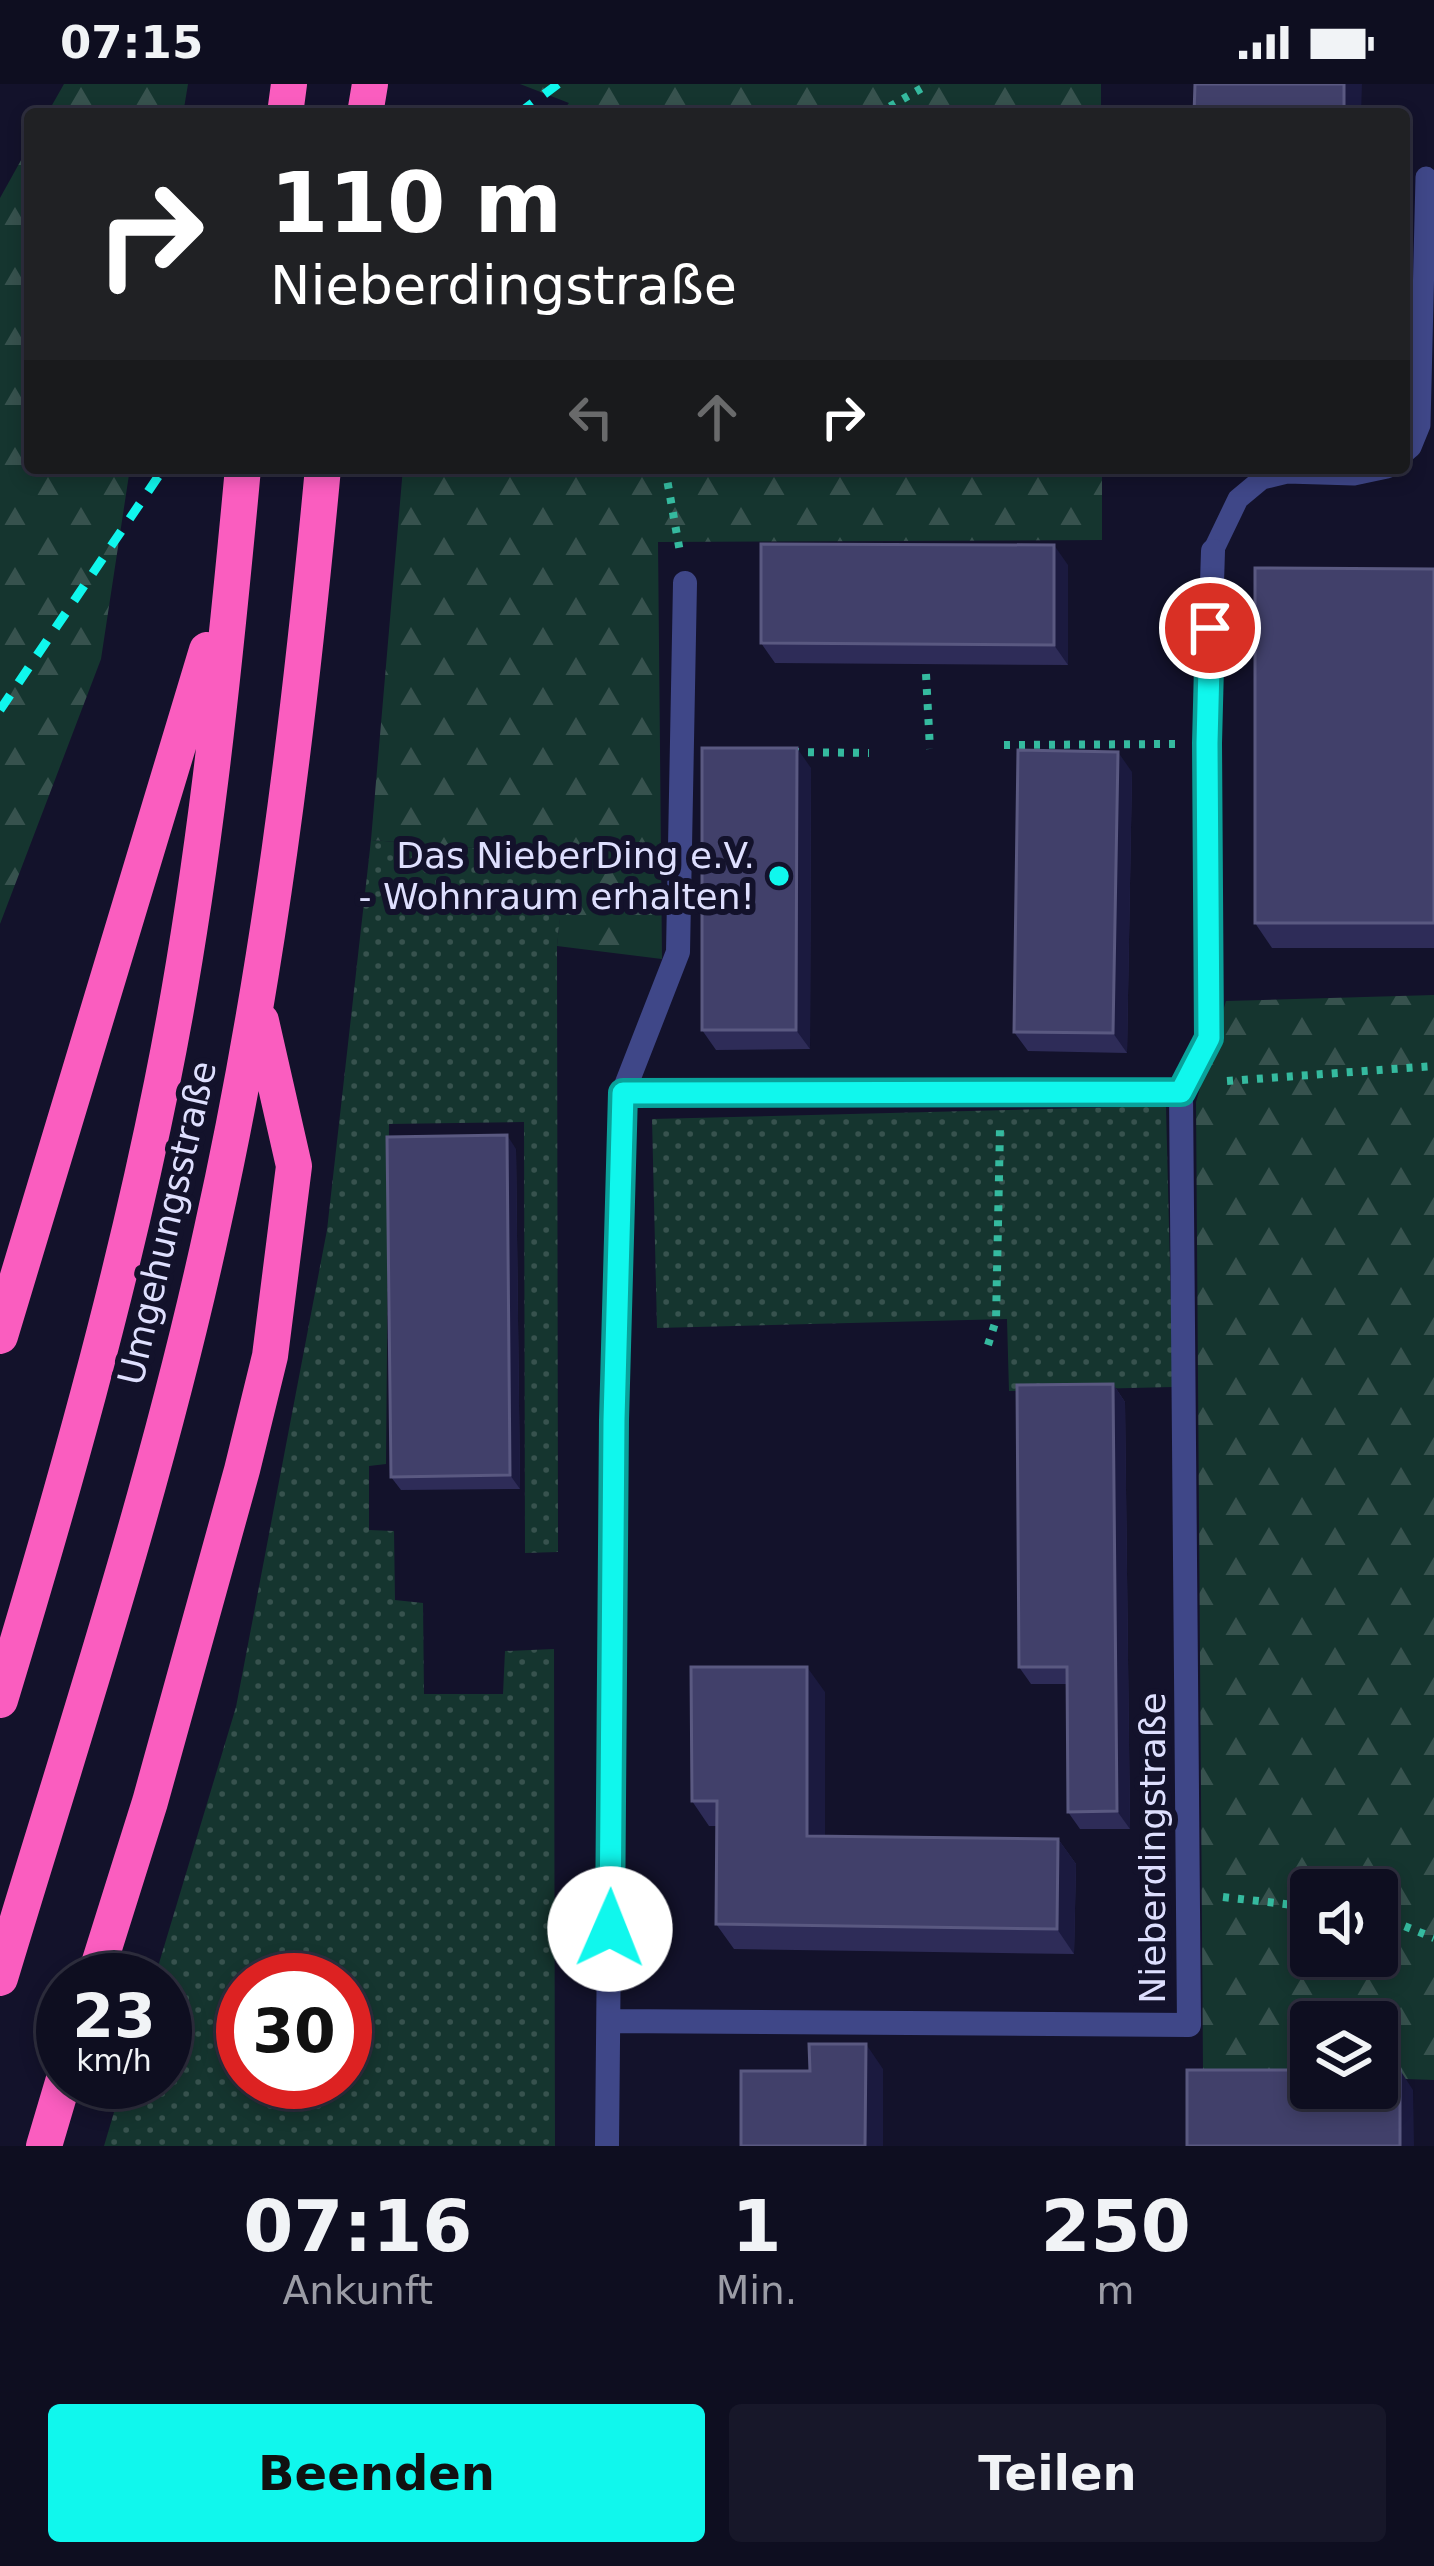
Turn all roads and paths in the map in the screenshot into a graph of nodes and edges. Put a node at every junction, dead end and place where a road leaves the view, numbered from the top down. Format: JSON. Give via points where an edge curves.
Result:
{"nodes":[{"id":1,"x":929,"y":84,"type":"edge"},
{"id":2,"x":888,"y":108,"type":"edge"},
{"id":3,"x":1426,"y":177,"type":"dead end"},
{"id":4,"x":1410,"y":448,"type":"edge"},
{"id":5,"x":242,"y":474,"type":"edge"},
{"id":6,"x":322,"y":474,"type":"edge"},
{"id":7,"x":666,"y":474,"type":"edge"},
{"id":8,"x":1280,"y":474,"type":"edge"},
{"id":9,"x":1213,"y":551,"type":"joint"},
{"id":10,"x":235,"y":561,"type":"junction"},
{"id":11,"x":685,"y":583,"type":"joint"},
{"id":12,"x":926,"y":674,"type":"edge"},
{"id":13,"x":1207,"y":743,"type":"junction"},
{"id":14,"x":1004,"y":745,"type":"dead end"},
{"id":15,"x":930,"y":749,"type":"dead end"},
{"id":16,"x":775,"y":752,"type":"edge"},
{"id":17,"x":869,"y":753,"type":"dead end"},
{"id":18,"x":258,"y":1006,"type":"junction"},
{"id":19,"x":1434,"y":1066,"type":"edge"},
{"id":20,"x":1225,"y":1082,"type":"dead end"},
{"id":21,"x":1000,"y":1090,"type":"junction"},
{"id":22,"x":1181,"y":1092,"type":"junction"},
{"id":23,"x":623,"y":1093,"type":"junction"},
{"id":24,"x":0,"y":1336,"type":"edge"},
{"id":25,"x":988,"y":1345,"type":"dead end"},
{"id":26,"x":0,"y":1700,"type":"edge"},
{"id":27,"x":1189,"y":1893,"type":"junction"},
{"id":28,"x":1290,"y":1905,"type":"edge"},
{"id":29,"x":1398,"y":1923,"type":"edge"},
{"id":30,"x":1434,"y":1938,"type":"edge"},
{"id":31,"x":103,"y":1953,"type":"edge"},
{"id":32,"x":0,"y":1978,"type":"edge"},
{"id":33,"x":609,"y":2021,"type":"junction"},
{"id":34,"x":55,"y":2109,"type":"edge"},
{"id":35,"x":44,"y":2146,"type":"edge"},
{"id":36,"x":608,"y":2146,"type":"edge"}],
"edges":[{"from":1,"to":2,"type":"path"},
{"from":3,"to":4,"type":"lane","via":[[1420,425]]},
{"from":5,"to":10,"type":"highway","name":"Umgehungsstraße"},
{"from":6,"to":18,"type":"highway","name":"Umgehungsstraße"},
{"from":7,"to":11,"type":"path"},
{"from":8,"to":9,"type":"lane","via":[[1238,499]]},
{"from":9,"to":13,"type":"street","name":"Nieberdingstraße"},
{"from":10,"to":24,"type":"highway"},
{"from":10,"to":26,"type":"highway","name":"Umgehungsstraße","via":[[163,1078],[105,1335]]},
{"from":11,"to":23,"type":"street","via":[[678,952]]},
{"from":12,"to":15,"type":"path"},
{"from":13,"to":14,"type":"path"},
{"from":13,"to":22,"type":"street","name":"Nieberdingstraße","via":[[1209,1038]]},
{"from":16,"to":17,"type":"path"},
{"from":18,"to":31,"type":"highway","via":[[294,1166],[270,1356]]},
{"from":18,"to":32,"type":"highway","name":"Umgehungsstraße","via":[[181,1360]]},
{"from":19,"to":20,"type":"path"},
{"from":21,"to":22,"type":"street"},
{"from":21,"to":23,"type":"street"},
{"from":21,"to":25,"type":"path","via":[[996,1320]]},
{"from":22,"to":27,"type":"street","name":"Nieberdingstraße"},
{"from":23,"to":33,"type":"street"},
{"from":27,"to":28,"type":"path"},
{"from":27,"to":33,"type":"street","name":"Nieberdingstraße","via":[[1189,2025]]},
{"from":29,"to":30,"type":"path"},
{"from":33,"to":36,"type":"street"},
{"from":34,"to":35,"type":"highway"}]}
